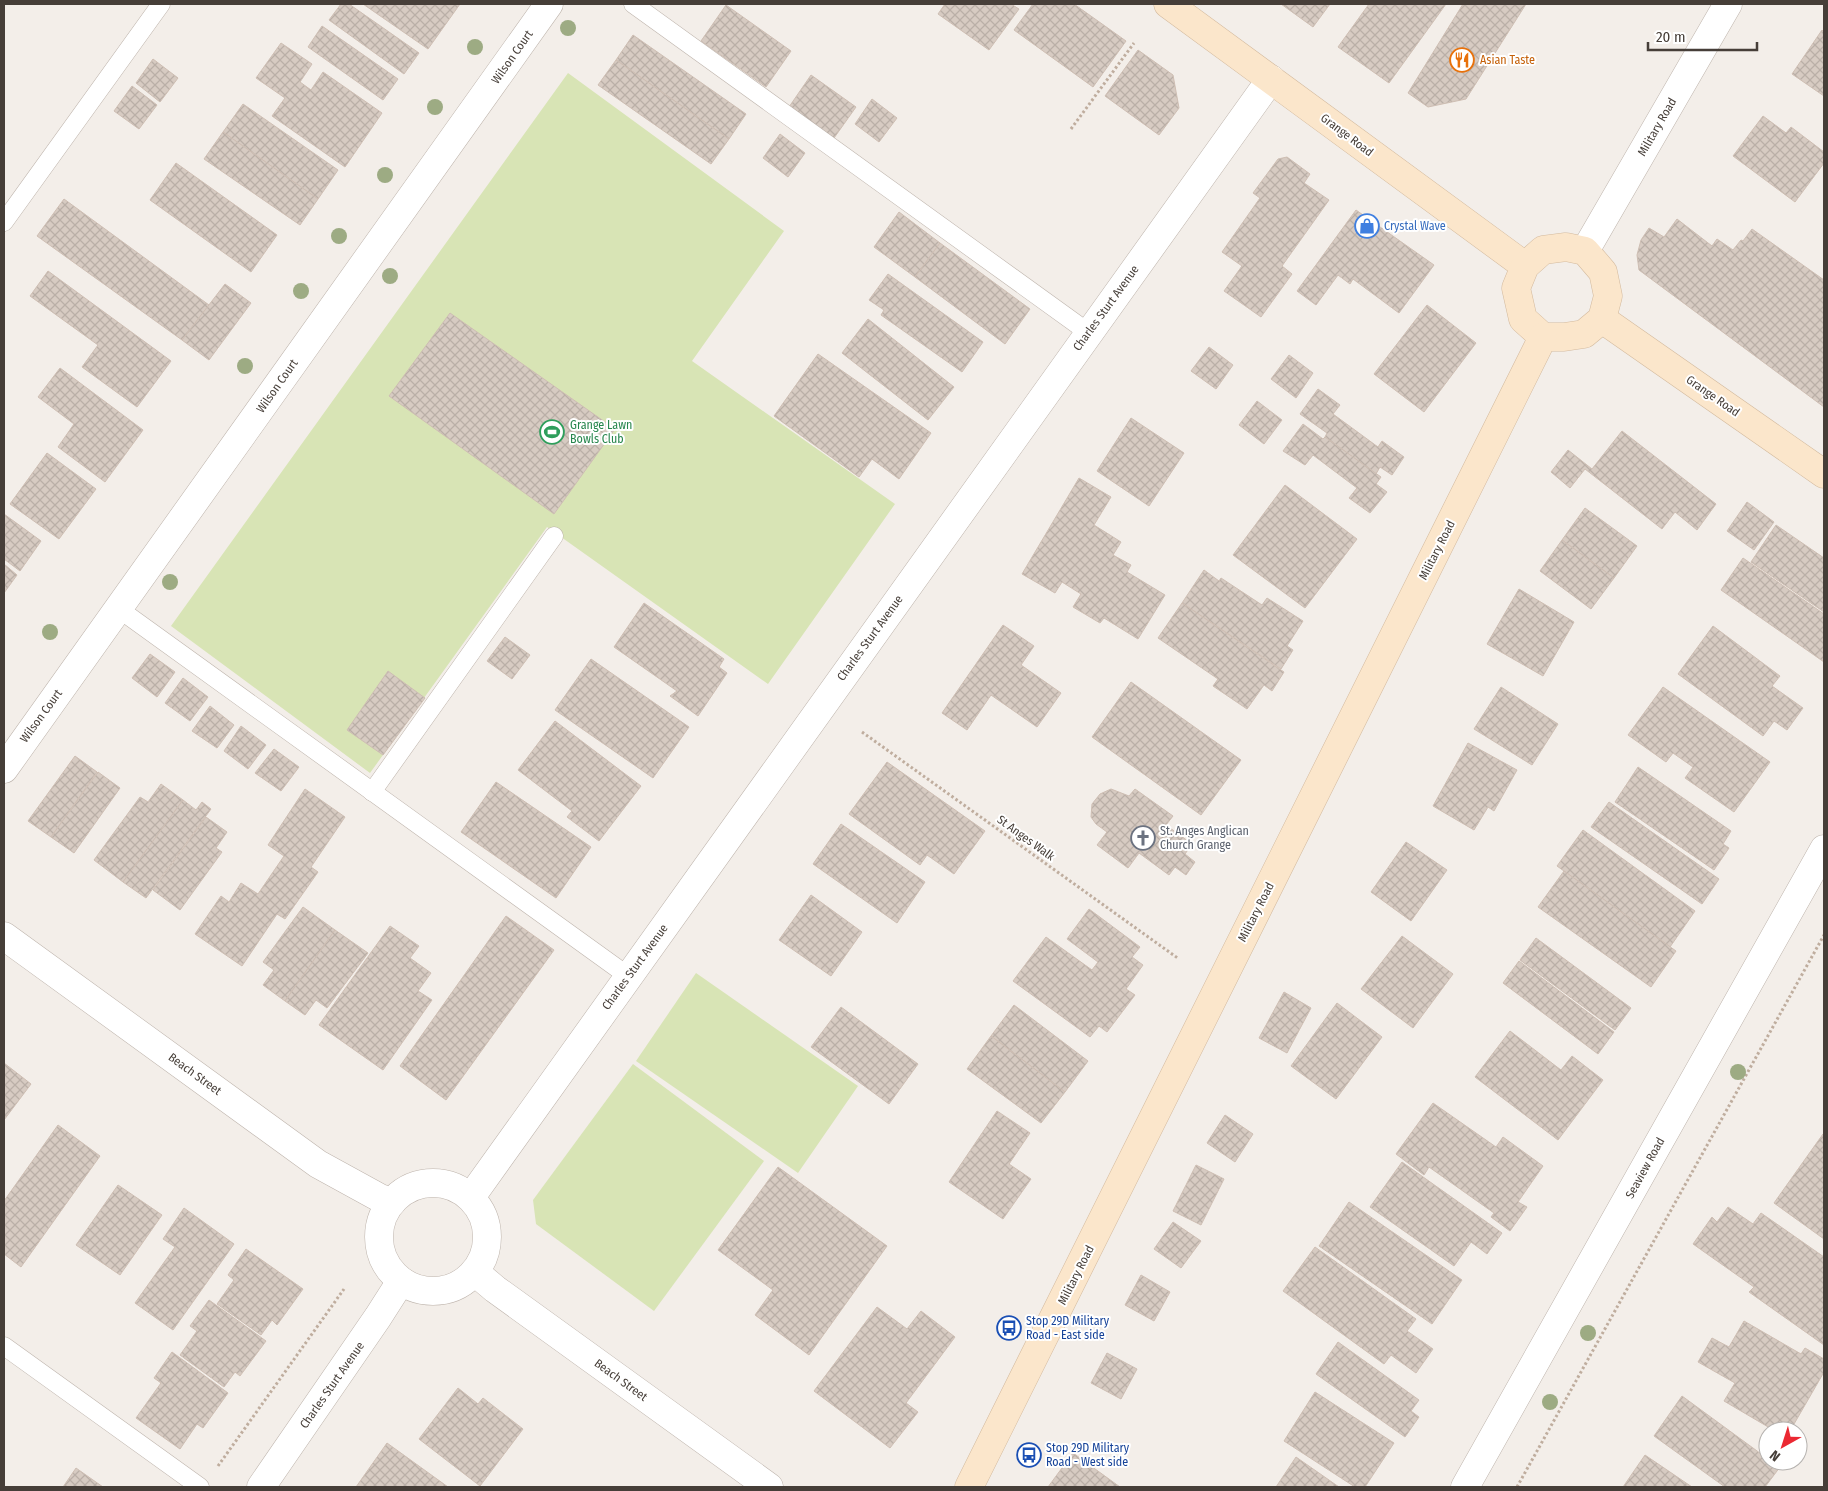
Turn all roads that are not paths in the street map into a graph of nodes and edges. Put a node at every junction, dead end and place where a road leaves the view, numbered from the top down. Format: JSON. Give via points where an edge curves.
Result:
{"nodes":[{"id":1,"x":161,"y":4,"type":"edge"},
{"id":2,"x":549,"y":4,"type":"edge"},
{"id":3,"x":633,"y":4,"type":"edge"},
{"id":4,"x":1168,"y":4,"type":"edge"},
{"id":5,"x":1728,"y":4,"type":"edge"},
{"id":6,"x":1271,"y":79,"type":"junction"},
{"id":7,"x":4,"y":222,"type":"edge"},
{"id":8,"x":1585,"y":251,"type":"junction"},
{"id":9,"x":1525,"y":266,"type":"junction"},
{"id":10,"x":1602,"y":318,"type":"junction"},
{"id":11,"x":1088,"y":333,"type":"junction"},
{"id":12,"x":1543,"y":337,"type":"junction"},
{"id":13,"x":1824,"y":474,"type":"edge"},
{"id":14,"x":554,"y":536,"type":"dead end"},
{"id":15,"x":119,"y":609,"type":"junction"},
{"id":16,"x":4,"y":769,"type":"edge"},
{"id":17,"x":372,"y":792,"type":"junction"},
{"id":18,"x":1824,"y":849,"type":"edge"},
{"id":19,"x":4,"y":936,"type":"edge"},
{"id":20,"x":628,"y":976,"type":"junction"},
{"id":21,"x":470,"y":1197,"type":"junction"},
{"id":22,"x":392,"y":1202,"type":"junction"},
{"id":23,"x":475,"y":1272,"type":"junction"},
{"id":24,"x":401,"y":1281,"type":"junction"},
{"id":25,"x":4,"y":1346,"type":"edge"},
{"id":26,"x":200,"y":1487,"type":"edge"},
{"id":27,"x":261,"y":1487,"type":"edge"},
{"id":28,"x":769,"y":1487,"type":"edge"},
{"id":29,"x":970,"y":1487,"type":"edge"},
{"id":30,"x":1465,"y":1487,"type":"edge"}],
"edges":[{"from":1,"to":7,"type":"lane"},
{"from":2,"to":15,"type":"street","name":"Wilson Court"},
{"from":3,"to":11,"type":"lane"},
{"from":4,"to":6,"type":"main road","name":"Grange Road"},
{"from":5,"to":8,"type":"street","name":"Military Road"},
{"from":6,"to":9,"type":"main road","name":"Grange Road"},
{"from":6,"to":11,"type":"street","name":"Charles Sturt Avenue"},
{"from":8,"to":9,"type":"main road","via":[[1566,247],[1543,250]]},
{"from":8,"to":10,"type":"main road","via":[[1603,272],[1608,296]]},
{"from":9,"to":12,"type":"main road","via":[[1516,288],[1523,319]]},
{"from":10,"to":12,"type":"main road","via":[[1584,334]]},
{"from":10,"to":13,"type":"main road","name":"Grange Road"},
{"from":11,"to":20,"type":"street","name":"Charles Sturt Avenue"},
{"from":12,"to":29,"type":"main road","name":"Military Road"},
{"from":14,"to":17,"type":"lane"},
{"from":15,"to":16,"type":"street","name":"Wilson Court"},
{"from":15,"to":17,"type":"lane"},
{"from":17,"to":20,"type":"lane"},
{"from":18,"to":30,"type":"street","name":"Seaview Road"},
{"from":19,"to":22,"type":"street","name":"Beach Street","via":[[318,1164]]},
{"from":20,"to":21,"type":"street","name":"Charles Sturt Avenue"},
{"from":21,"to":22,"type":"street","via":[[456,1187],[439,1183],[421,1184]]},
{"from":21,"to":23,"type":"street","via":[[486,1226],[487,1242]]},
{"from":22,"to":24,"type":"street","via":[[383,1217],[379,1234],[381,1252]]},
{"from":23,"to":24,"type":"street","via":[[462,1283],[431,1291]]},
{"from":23,"to":28,"type":"street","name":"Beach Street"},
{"from":24,"to":27,"type":"street","name":"Charles Sturt Avenue"},
{"from":25,"to":26,"type":"lane"}]}
